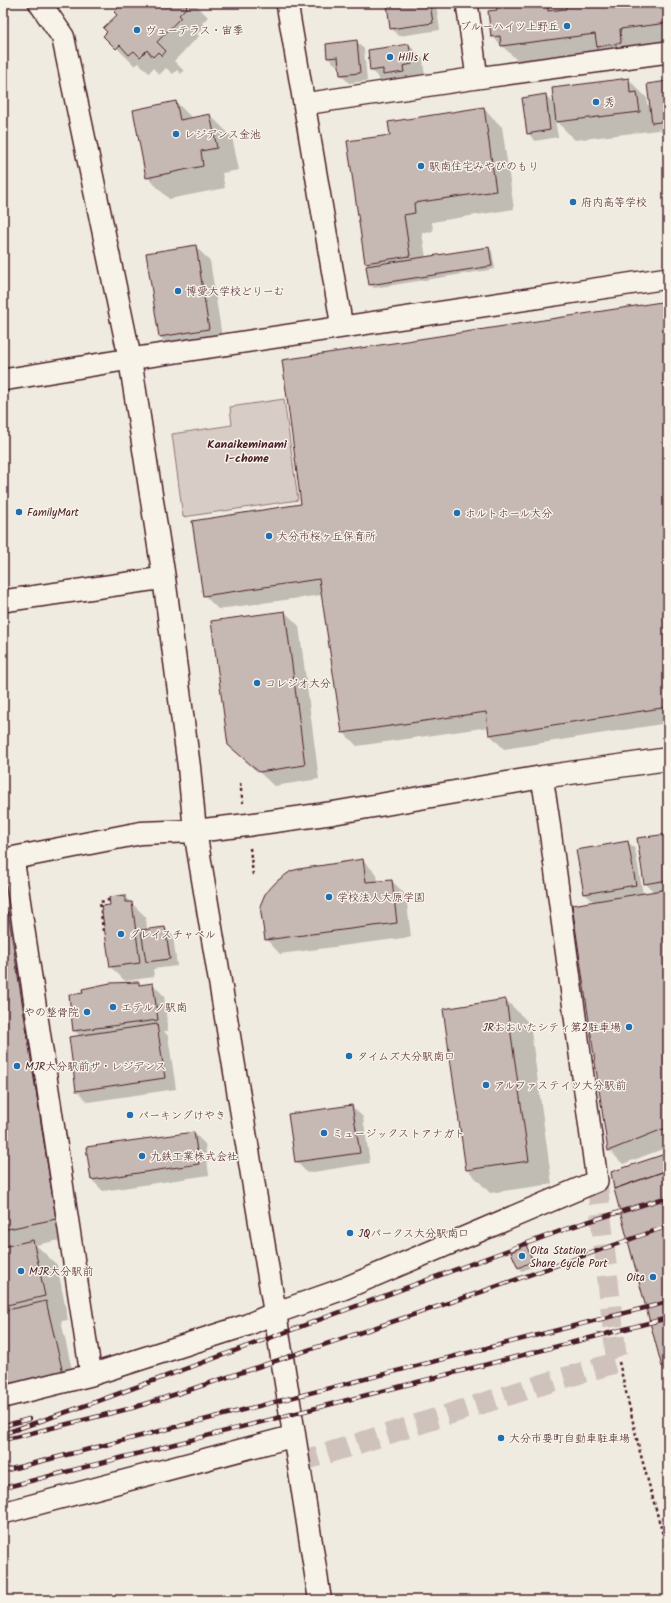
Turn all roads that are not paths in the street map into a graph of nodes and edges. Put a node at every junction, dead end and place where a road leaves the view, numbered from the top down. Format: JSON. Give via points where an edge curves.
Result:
{"nodes":[{"id":1,"x":40,"y":3,"type":"edge"},
{"id":2,"x":287,"y":3,"type":"edge"},
{"id":3,"x":467,"y":3,"type":"edge"},
{"id":4,"x":668,"y":52,"type":"edge"},
{"id":5,"x":477,"y":78,"type":"junction"},
{"id":6,"x":304,"y":104,"type":"junction"},
{"id":7,"x":668,"y":278,"type":"edge"},
{"id":8,"x":342,"y":327,"type":"junction"},
{"id":9,"x":130,"y":359,"type":"junction"},
{"id":10,"x":3,"y":380,"type":"edge"},
{"id":11,"x":164,"y":578,"type":"junction"},
{"id":12,"x":3,"y":600,"type":"edge"},
{"id":13,"x":668,"y":759,"type":"edge"},
{"id":14,"x":542,"y":777,"type":"junction"},
{"id":15,"x":195,"y":831,"type":"junction"},
{"id":16,"x":8,"y":859,"type":"edge"},
{"id":17,"x":275,"y":1313,"type":"junction"},
{"id":18,"x":91,"y":1375,"type":"junction"},
{"id":19,"x":3,"y":1397,"type":"edge"},
{"id":20,"x":294,"y":1436,"type":"junction"},
{"id":21,"x":3,"y":1513,"type":"edge"},
{"id":22,"x":320,"y":1600,"type":"edge"}],
"edges":[{"from":1,"to":9,"type":"street","via":[[63,37]]},
{"from":2,"to":6,"type":"street"},
{"from":3,"to":5,"type":"street"},
{"from":4,"to":5,"type":"street"},
{"from":5,"to":6,"type":"street"},
{"from":6,"to":8,"type":"street"},
{"from":7,"to":8,"type":"street"},
{"from":8,"to":9,"type":"street"},
{"from":9,"to":10,"type":"street"},
{"from":9,"to":11,"type":"street"},
{"from":11,"to":12,"type":"street"},
{"from":11,"to":15,"type":"street"},
{"from":13,"to":14,"type":"street"},
{"from":14,"to":15,"type":"street","via":[[333,813]]},
{"from":14,"to":17,"type":"street","via":[[597,1181],[343,1289]]},
{"from":15,"to":16,"type":"street","via":[[141,833]]},
{"from":15,"to":17,"type":"street"},
{"from":16,"to":18,"type":"street"},
{"from":17,"to":18,"type":"street","via":[[247,1325]]},
{"from":17,"to":20,"type":"street"},
{"from":18,"to":19,"type":"street"},
{"from":20,"to":21,"type":"street"},
{"from":20,"to":22,"type":"street"}]}
